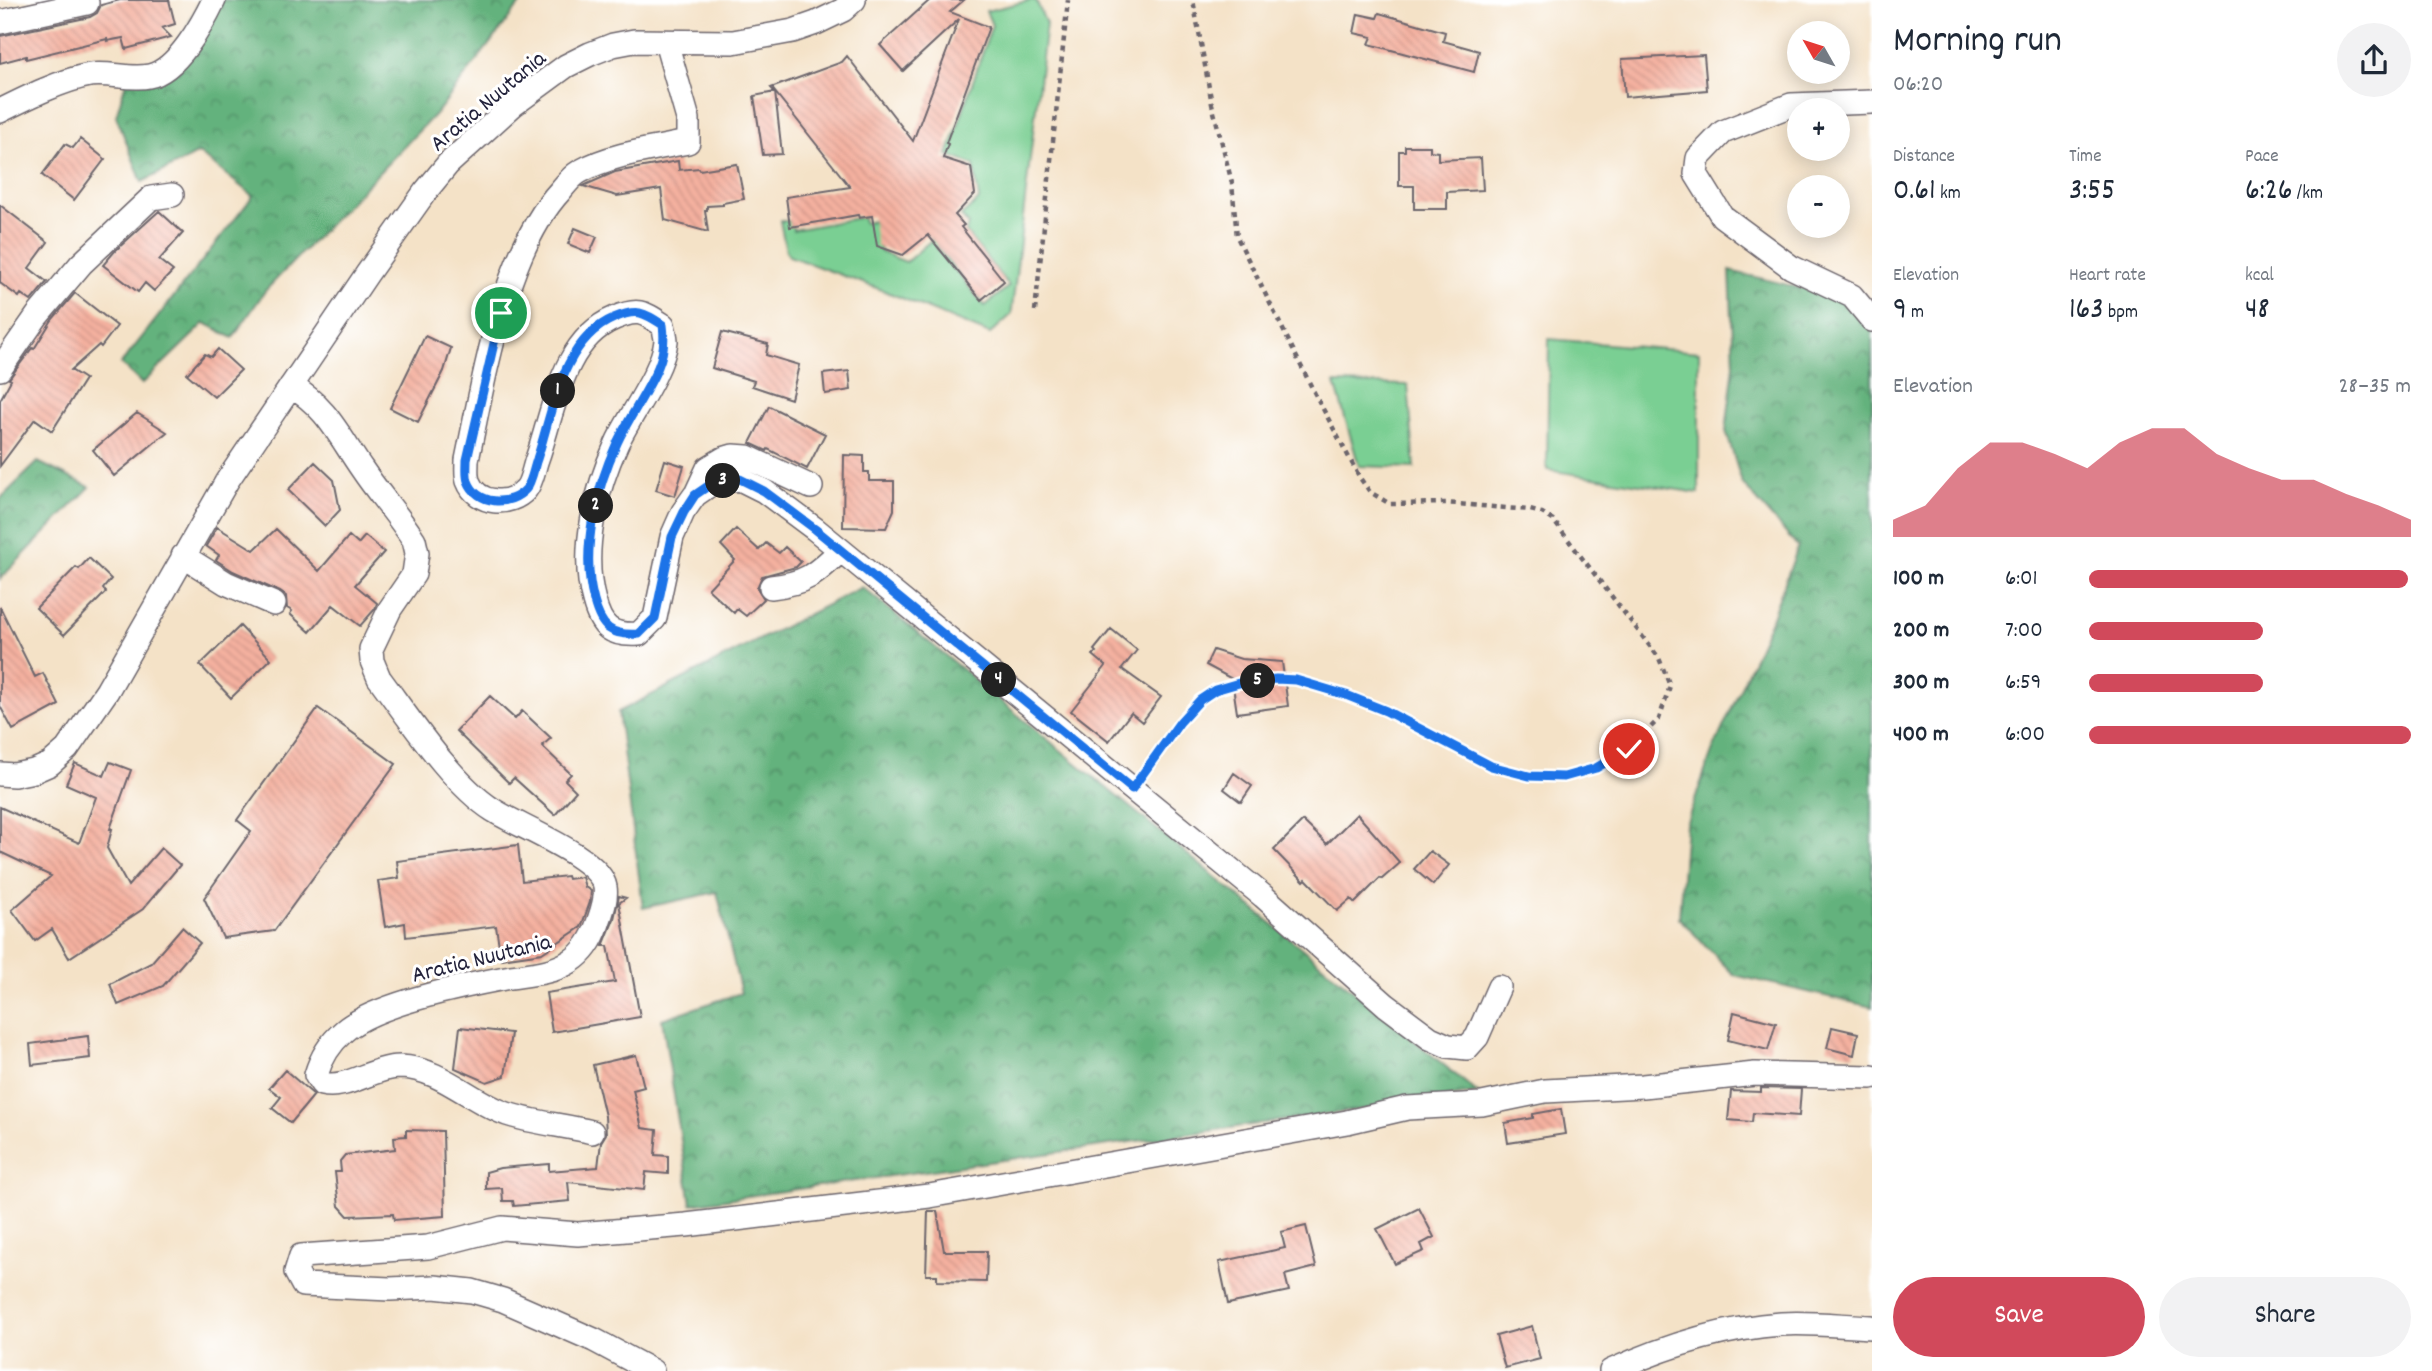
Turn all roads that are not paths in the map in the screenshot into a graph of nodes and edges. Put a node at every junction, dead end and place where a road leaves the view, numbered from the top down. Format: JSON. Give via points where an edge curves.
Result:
{"nodes":[{"id":1,"x":214,"y":0,"type":"edge"},
{"id":2,"x":854,"y":0,"type":"edge"},
{"id":3,"x":88,"y":3,"type":"dead end"},
{"id":4,"x":0,"y":22,"type":"edge"},
{"id":5,"x":666,"y":42,"type":"junction"},
{"id":6,"x":1872,"y":102,"type":"edge"},
{"id":7,"x":0,"y":111,"type":"edge"},
{"id":8,"x":172,"y":195,"type":"dead end"},
{"id":9,"x":1862,"y":296,"type":"edge"},
{"id":10,"x":1872,"y":320,"type":"edge"},
{"id":11,"x":0,"y":369,"type":"edge"},
{"id":12,"x":291,"y":386,"type":"junction"},
{"id":13,"x":810,"y":487,"type":"dead end"},
{"id":14,"x":695,"y":495,"type":"junction"},
{"id":15,"x":841,"y":551,"type":"junction"},
{"id":16,"x":183,"y":556,"type":"junction"},
{"id":17,"x":771,"y":587,"type":"dead end"},
{"id":18,"x":274,"y":604,"type":"dead end"},
{"id":19,"x":0,"y":774,"type":"edge"},
{"id":20,"x":1499,"y":987,"type":"dead end"},
{"id":21,"x":1872,"y":1077,"type":"edge"},
{"id":22,"x":592,"y":1132,"type":"dead end"},
{"id":23,"x":1872,"y":1327,"type":"edge"},
{"id":24,"x":652,"y":1371,"type":"edge"},
{"id":25,"x":1611,"y":1371,"type":"edge"}],
"edges":[{"from":1,"to":7,"type":"street","via":[[191,40],[169,65],[151,76],[86,76]]},
{"from":2,"to":5,"type":"street","name":"Aratia Nuutania","via":[[843,10],[793,31],[733,42]]},
{"from":3,"to":4,"type":"street"},
{"from":5,"to":12,"type":"street","name":"Aratia Nuutania","via":[[635,41],[590,54],[550,77],[448,164]]},
{"from":5,"to":14,"type":"street","via":[[688,119],[688,142],[602,162],[577,173],[549,203],[524,246],[501,313],[467,460],[467,479],[474,492],[488,500],[508,501],[527,488],[562,379],[583,341],[606,321],[629,312],[645,313],[663,325],[666,341],[658,368],[616,444],[598,495],[590,547],[590,586],[597,615],[607,628],[621,635],[639,634],[655,618],[672,537]]},
{"from":6,"to":9,"type":"street","via":[[1791,105],[1723,132],[1698,158],[1696,174],[1722,216],[1791,267]]},
{"from":8,"to":11,"type":"street","via":[[151,198],[81,264]]},
{"from":9,"to":10,"type":"street"},
{"from":12,"to":16,"type":"street","name":"Aratia Nuutania"},
{"from":12,"to":22,"type":"street","name":"Aratia Nuutania","via":[[305,394],[338,430],[414,540],[414,574],[371,649],[379,678],[477,798],[573,852],[604,881],[606,894],[589,945],[573,961],[553,971],[455,990],[372,1015],[344,1031],[321,1058],[316,1075],[322,1084],[334,1087],[399,1067],[466,1091],[488,1107],[510,1115]]},
{"from":13,"to":14,"type":"street","via":[[747,457],[733,456],[708,468]]},
{"from":14,"to":15,"type":"street","via":[[714,482],[740,479],[764,491]]},
{"from":15,"to":17,"type":"street","via":[[808,579]]},
{"from":15,"to":20,"type":"street","via":[[1430,1038],[1467,1048],[1477,1037]]},
{"from":16,"to":18,"type":"street","via":[[226,583]]},
{"from":16,"to":19,"type":"street","name":"Aratia Nuutania","via":[[107,691],[67,749],[34,771]]},
{"from":21,"to":24,"type":"street","via":[[1755,1074],[1406,1108],[929,1196],[578,1234],[502,1228],[428,1247],[301,1256],[296,1272],[303,1286],[472,1291],[594,1340]]},
{"from":23,"to":25,"type":"street","via":[[1781,1324],[1712,1335]]}]}
